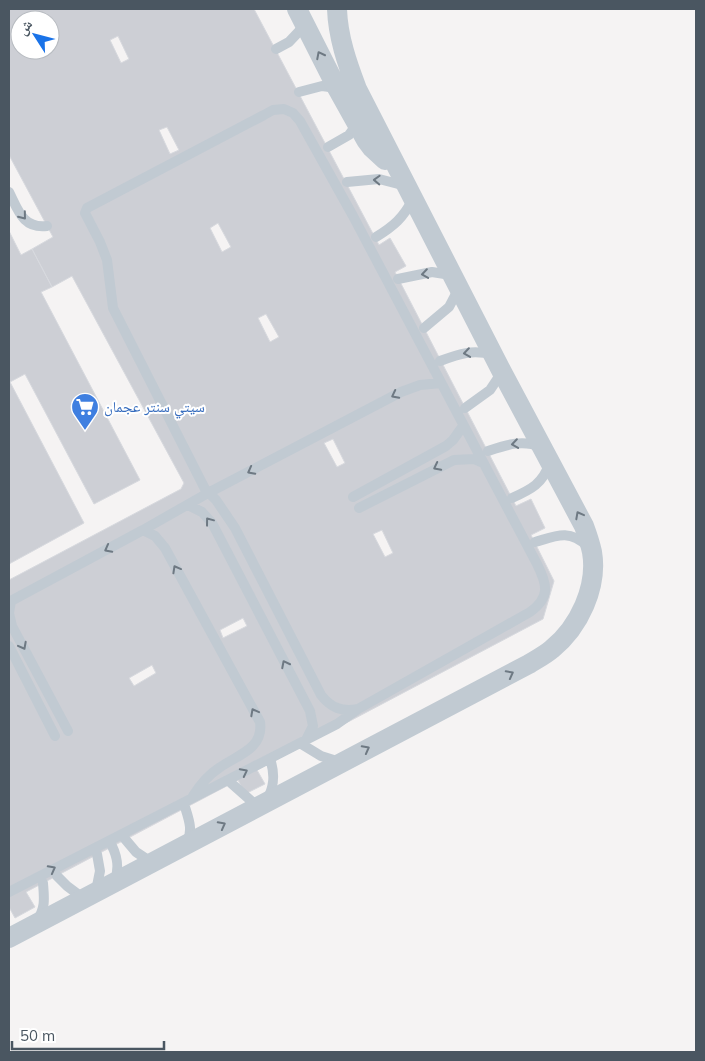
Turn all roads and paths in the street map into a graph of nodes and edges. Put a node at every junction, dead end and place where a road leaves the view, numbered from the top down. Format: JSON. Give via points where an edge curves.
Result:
{"nodes":[{"id":1,"x":337,"y":9,"type":"edge"},
{"id":2,"x":300,"y":17,"type":"edge"},
{"id":3,"x":276,"y":49,"type":"dead end"},
{"id":4,"x":337,"y":88,"type":"junction"},
{"id":5,"x":299,"y":92,"type":"dead end"},
{"id":6,"x":357,"y":124,"type":"junction"},
{"id":7,"x":328,"y":147,"type":"dead end"},
{"id":8,"x":395,"y":166,"type":"junction"},
{"id":9,"x":346,"y":182,"type":"dead end"},
{"id":10,"x":9,"y":192,"type":"edge"},
{"id":11,"x":410,"y":193,"type":"junction"},
{"id":12,"x":47,"y":226,"type":"dead end"},
{"id":13,"x":376,"y":237,"type":"dead end"},
{"id":14,"x":398,"y":279,"type":"dead end"},
{"id":15,"x":456,"y":282,"type":"junction"},
{"id":16,"x":424,"y":328,"type":"dead end"},
{"id":17,"x":440,"y":361,"type":"dead end"},
{"id":18,"x":498,"y":364,"type":"junction"},
{"id":19,"x":441,"y":384,"type":"junction"},
{"id":20,"x":465,"y":408,"type":"dead end"},
{"id":21,"x":463,"y":426,"type":"junction"},
{"id":22,"x":488,"y":451,"type":"dead end"},
{"id":23,"x":546,"y":454,"type":"junction"},
{"id":24,"x":483,"y":463,"type":"junction"},
{"id":25,"x":208,"y":493,"type":"junction"},
{"id":26,"x":353,"y":497,"type":"dead end"},
{"id":27,"x":512,"y":498,"type":"dead end"},
{"id":28,"x":188,"y":505,"type":"junction"},
{"id":29,"x":359,"y":508,"type":"dead end"},
{"id":30,"x":143,"y":530,"type":"junction"},
{"id":31,"x":535,"y":542,"type":"dead end"},
{"id":32,"x":592,"y":553,"type":"junction"},
{"id":33,"x":10,"y":601,"type":"edge"},
{"id":34,"x":9,"y":646,"type":"edge"},
{"id":35,"x":358,"y":709,"type":"junction"},
{"id":36,"x":68,"y":731,"type":"dead end"},
{"id":37,"x":55,"y":736,"type":"dead end"},
{"id":38,"x":305,"y":743,"type":"junction"},
{"id":39,"x":271,"y":762,"type":"dead end"},
{"id":40,"x":341,"y":762,"type":"junction"},
{"id":41,"x":231,"y":783,"type":"dead end"},
{"id":42,"x":193,"y":797,"type":"junction"},
{"id":43,"x":262,"y":804,"type":"junction"},
{"id":44,"x":185,"y":807,"type":"dead end"},
{"id":45,"x":125,"y":839,"type":"dead end"},
{"id":46,"x":186,"y":844,"type":"junction"},
{"id":47,"x":112,"y":846,"type":"dead end"},
{"id":48,"x":97,"y":854,"type":"dead end"},
{"id":49,"x":151,"y":862,"type":"junction"},
{"id":50,"x":57,"y":876,"type":"dead end"},
{"id":51,"x":114,"y":882,"type":"junction"},
{"id":52,"x":43,"y":883,"type":"dead end"},
{"id":53,"x":9,"y":892,"type":"edge"},
{"id":54,"x":90,"y":895,"type":"junction"},
{"id":55,"x":33,"y":925,"type":"junction"},
{"id":56,"x":9,"y":938,"type":"edge"}],
"edges":[{"from":1,"to":8,"type":"street","via":[[344,57]]},
{"from":2,"to":3,"type":"lane","via":[[290,42]]},
{"from":4,"to":2,"type":"street","one_way":true},
{"from":4,"to":5,"type":"lane","via":[[322,86]]},
{"from":4,"to":6,"type":"street"},
{"from":6,"to":7,"type":"lane","via":[[349,135]]},
{"from":6,"to":8,"type":"street","via":[[372,148]]},
{"from":8,"to":11,"type":"street"},
{"from":11,"to":9,"type":"lane","one_way":true,"via":[[379,180]]},
{"from":10,"to":12,"type":"lane","one_way":true,"via":[[25,221]]},
{"from":11,"to":13,"type":"lane","via":[[402,218]]},
{"from":11,"to":15,"type":"street"},
{"from":15,"to":14,"type":"lane","one_way":true,"via":[[432,272]]},
{"from":15,"to":16,"type":"lane","via":[[450,307]]},
{"from":15,"to":18,"type":"street"},
{"from":18,"to":17,"type":"lane","one_way":true,"via":[[477,352]]},
{"from":18,"to":20,"type":"lane","via":[[490,390]]},
{"from":18,"to":23,"type":"street"},
{"from":19,"to":21,"type":"lane"},
{"from":19,"to":25,"type":"lane","one_way":true,"via":[[410,388]]},
{"from":19,"to":25,"type":"lane","via":[[300,121],[294,113],[274,110],[86,210],[107,260],[113,308]]},
{"from":21,"to":24,"type":"lane"},
{"from":21,"to":26,"type":"lane","via":[[446,446]]},
{"from":23,"to":22,"type":"lane","one_way":true,"via":[[534,444],[518,443]]},
{"from":23,"to":27,"type":"lane","via":[[546,473],[530,490]]},
{"from":32,"to":23,"type":"street","one_way":true,"via":[[584,526]]},
{"from":24,"to":29,"type":"lane","one_way":true,"via":[[474,459],[454,460]]},
{"from":24,"to":35,"type":"lane","via":[[544,578],[544,598],[530,612]]},
{"from":25,"to":28,"type":"lane"},
{"from":25,"to":35,"type":"lane","via":[[235,528],[321,695],[333,707]]},
{"from":28,"to":30,"type":"lane"},
{"from":38,"to":28,"type":"lane","one_way":true,"via":[[313,726],[310,711],[212,524],[202,512]]},
{"from":30,"to":33,"type":"lane","one_way":true},
{"from":42,"to":30,"type":"lane","one_way":true,"via":[[212,773],[254,746],[260,735],[260,722],[165,548],[155,536]]},
{"from":31,"to":32,"type":"lane","via":[[568,535],[582,542]]},
{"from":40,"to":32,"type":"street","one_way":true,"via":[[552,649],[571,630],[584,606],[592,580]]},
{"from":33,"to":36,"type":"lane","one_way":true,"via":[[12,626]]},
{"from":34,"to":37,"type":"lane"},
{"from":35,"to":38,"type":"lane"},
{"from":38,"to":40,"type":"lane","via":[[321,756]]},
{"from":42,"to":38,"type":"lane","one_way":true},
{"from":39,"to":43,"type":"lane","via":[[274,782]]},
{"from":40,"to":43,"type":"street"},
{"from":41,"to":43,"type":"lane"},
{"from":53,"to":42,"type":"lane","one_way":true},
{"from":46,"to":43,"type":"street","one_way":true},
{"from":44,"to":46,"type":"lane","via":[[190,831]]},
{"from":45,"to":49,"type":"lane"},
{"from":46,"to":49,"type":"street"},
{"from":47,"to":51,"type":"lane","via":[[118,864]]},
{"from":48,"to":54,"type":"lane","via":[[100,871]]},
{"from":49,"to":51,"type":"street"},
{"from":50,"to":54,"type":"lane","via":[[67,886]]},
{"from":51,"to":54,"type":"street"},
{"from":52,"to":55,"type":"lane","via":[[43,909]]},
{"from":54,"to":55,"type":"street"},
{"from":55,"to":56,"type":"street"}]}
